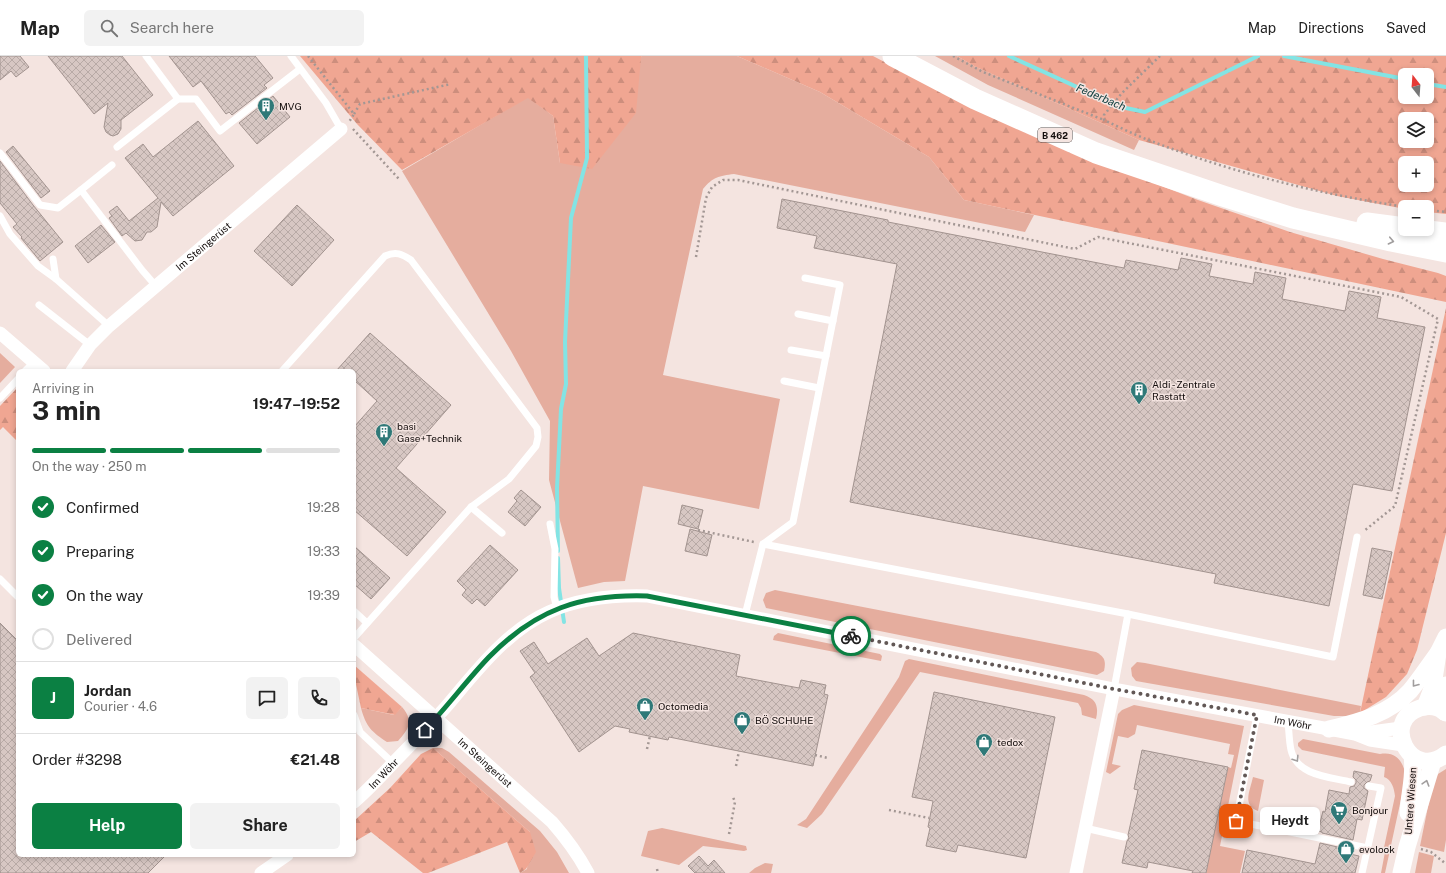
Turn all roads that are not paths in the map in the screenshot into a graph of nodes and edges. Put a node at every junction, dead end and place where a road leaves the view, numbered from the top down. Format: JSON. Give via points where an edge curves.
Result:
{"nodes":[{"id":1,"x":146,"y":56,"type":"edge"},
{"id":2,"x":291,"y":56,"type":"edge"},
{"id":3,"x":893,"y":56,"type":"edge"},
{"id":4,"x":300,"y":69,"type":"junction"},
{"id":5,"x":178,"y":99,"type":"junction"},
{"id":6,"x":341,"y":129,"type":"joint"},
{"id":7,"x":117,"y":148,"type":"dead end"},
{"id":8,"x":0,"y":154,"type":"edge"},
{"id":9,"x":112,"y":165,"type":"dead end"},
{"id":10,"x":81,"y":190,"type":"junction"},
{"id":11,"x":1223,"y":196,"type":"junction"},
{"id":12,"x":0,"y":216,"type":"edge"},
{"id":13,"x":1398,"y":227,"type":"edge"},
{"id":14,"x":1434,"y":232,"type":"edge"},
{"id":15,"x":1446,"y":233,"type":"edge"},
{"id":16,"x":1446,"y":252,"type":"edge"},
{"id":17,"x":53,"y":259,"type":"dead end"},
{"id":18,"x":805,"y":278,"type":"dead end"},
{"id":19,"x":56,"y":279,"type":"junction"},
{"id":20,"x":156,"y":285,"type":"junction"},
{"id":21,"x":39,"y":305,"type":"dead end"},
{"id":22,"x":798,"y":314,"type":"dead end"},
{"id":23,"x":833,"y":321,"type":"junction"},
{"id":24,"x":108,"y":326,"type":"junction"},
{"id":25,"x":0,"y":333,"type":"edge"},
{"id":26,"x":90,"y":345,"type":"junction"},
{"id":27,"x":791,"y":350,"type":"dead end"},
{"id":28,"x":826,"y":356,"type":"junction"},
{"id":29,"x":30,"y":366,"type":"edge"},
{"id":30,"x":73,"y":369,"type":"edge"},
{"id":31,"x":284,"y":369,"type":"edge"},
{"id":32,"x":16,"y":381,"type":"edge"},
{"id":33,"x":784,"y":381,"type":"dead end"},
{"id":34,"x":819,"y":388,"type":"junction"},
{"id":35,"x":0,"y":398,"type":"edge"},
{"id":36,"x":471,"y":507,"type":"junction"},
{"id":37,"x":550,"y":524,"type":"dead end"},
{"id":38,"x":502,"y":533,"type":"dead end"},
{"id":39,"x":1357,"y":537,"type":"road end"},
{"id":40,"x":763,"y":544,"type":"junction"},
{"id":41,"x":0,"y":579,"type":"edge"},
{"id":42,"x":16,"y":595,"type":"edge"},
{"id":43,"x":556,"y":609,"type":"junction"},
{"id":44,"x":356,"y":613,"type":"edge"},
{"id":45,"x":1128,"y":614,"type":"junction"},
{"id":46,"x":745,"y":615,"type":"junction"},
{"id":47,"x":368,"y":623,"type":"junction"},
{"id":48,"x":356,"y":636,"type":"edge"},
{"id":49,"x":1446,"y":637,"type":"edge"},
{"id":50,"x":356,"y":647,"type":"edge"},
{"id":51,"x":1438,"y":653,"type":"junction"},
{"id":52,"x":1446,"y":685,"type":"edge"},
{"id":53,"x":1114,"y":689,"type":"junction"},
{"id":54,"x":1425,"y":707,"type":"junction"},
{"id":55,"x":1445,"y":712,"type":"edge"},
{"id":56,"x":1257,"y":715,"type":"junction"},
{"id":57,"x":436,"y":719,"type":"junction"},
{"id":58,"x":356,"y":721,"type":"edge"},
{"id":59,"x":1288,"y":721,"type":"junction"},
{"id":60,"x":1401,"y":728,"type":"junction"},
{"id":61,"x":1329,"y":729,"type":"junction"},
{"id":62,"x":1355,"y":734,"type":"junction"},
{"id":63,"x":1408,"y":750,"type":"junction"},
{"id":64,"x":1439,"y":758,"type":"edge"},
{"id":65,"x":393,"y":763,"type":"junction"},
{"id":66,"x":1352,"y":782,"type":"dead end"},
{"id":67,"x":1369,"y":786,"type":"dead end"},
{"id":68,"x":356,"y":800,"type":"edge"},
{"id":69,"x":1085,"y":828,"type":"junction"},
{"id":70,"x":1124,"y":837,"type":"dead end"},
{"id":71,"x":1407,"y":847,"type":"junction"},
{"id":72,"x":1368,"y":848,"type":"junction"},
{"id":73,"x":283,"y":857,"type":"edge"},
{"id":74,"x":261,"y":873,"type":"edge"},
{"id":75,"x":588,"y":873,"type":"edge"},
{"id":76,"x":1076,"y":873,"type":"edge"},
{"id":77,"x":1362,"y":873,"type":"edge"},
{"id":78,"x":1401,"y":873,"type":"edge"}],
"edges":[{"from":1,"to":5,"type":"lane"},
{"from":2,"to":4,"type":"lane"},
{"from":3,"to":11,"type":"main road","number":"B 462","via":[[975,99],[1096,153]]},
{"from":4,"to":5,"type":"lane","via":[[220,130],[196,100]]},
{"from":4,"to":6,"type":"lane","via":[[326,103]]},
{"from":5,"to":7,"type":"lane"},
{"from":6,"to":20,"type":"street","name":"Im Steingerüst"},
{"from":8,"to":10,"type":"lane","via":[[40,205],[58,208]]},
{"from":9,"to":10,"type":"lane"},
{"from":10,"to":20,"type":"lane"},
{"from":11,"to":13,"type":"main road","number":"B 462","via":[[1352,221]]},
{"from":11,"to":16,"type":"main road","number":"B 462","one_way":true,"via":[[1293,218]]},
{"from":12,"to":19,"type":"lane","via":[[10,234],[38,266]]},
{"from":14,"to":15,"type":"main road"},
{"from":17,"to":19,"type":"lane"},
{"from":18,"to":23,"type":"lane","via":[[840,285]]},
{"from":19,"to":24,"type":"lane"},
{"from":20,"to":24,"type":"street","name":"Im Steingerüst"},
{"from":21,"to":26,"type":"lane"},
{"from":22,"to":23,"type":"lane"},
{"from":23,"to":28,"type":"lane"},
{"from":24,"to":26,"type":"street","name":"Im Steingerüst"},
{"from":25,"to":29,"type":"street"},
{"from":26,"to":30,"type":"street","name":"Im Steingerüst"},
{"from":27,"to":28,"type":"lane"},
{"from":28,"to":34,"type":"lane"},
{"from":31,"to":36,"type":"lane","via":[[385,256],[392,253],[403,254],[411,260],[537,428],[536,446],[509,478]]},
{"from":32,"to":35,"type":"lane"},
{"from":33,"to":34,"type":"lane"},
{"from":34,"to":40,"type":"lane","via":[[793,522]]},
{"from":36,"to":38,"type":"lane"},
{"from":36,"to":47,"type":"lane"},
{"from":37,"to":43,"type":"lane","via":[[555,549]]},
{"from":39,"to":45,"type":"lane","via":[[1334,657]]},
{"from":40,"to":45,"type":"lane"},
{"from":40,"to":46,"type":"lane"},
{"from":41,"to":42,"type":"lane"},
{"from":43,"to":46,"type":"street","name":"Im Wöhr","via":[[595,598],[632,595]]},
{"from":43,"to":57,"type":"street","name":"Im Wöhr","via":[[528,624],[488,658]]},
{"from":44,"to":47,"type":"lane"},
{"from":45,"to":53,"type":"lane"},
{"from":46,"to":53,"type":"street","name":"Im Wöhr"},
{"from":47,"to":48,"type":"lane"},
{"from":49,"to":51,"type":"street"},
{"from":50,"to":57,"type":"street","name":"Im Steingerüst"},
{"from":51,"to":54,"type":"street","via":[[1433,686]]},
{"from":51,"to":61,"type":"street","one_way":true,"via":[[1409,692],[1389,708],[1367,719]]},
{"from":52,"to":55,"type":"street"},
{"from":53,"to":56,"type":"street","name":"Im Wöhr"},
{"from":53,"to":69,"type":"street"},
{"from":54,"to":55,"type":"street","via":[[1432,706]]},
{"from":54,"to":60,"type":"street","via":[[1418,708],[1407,716]]},
{"from":56,"to":59,"type":"street","name":"Im Wöhr"},
{"from":56,"to":72,"type":"lane","via":[[1236,821]]},
{"from":57,"to":65,"type":"street","name":"Im Wöhr"},
{"from":57,"to":75,"type":"street","name":"Im Steingerüst","via":[[552,822],[566,838]]},
{"from":58,"to":65,"type":"lane","via":[[360,732]]},
{"from":59,"to":61,"type":"street","name":"Im Wöhr"},
{"from":59,"to":66,"type":"lane","one_way":true,"via":[[1291,751],[1297,762],[1317,775]]},
{"from":60,"to":62,"type":"street","name":"Im Wöhr"},
{"from":60,"to":63,"type":"street","name":"Untere Wiesen","via":[[1402,740]]},
{"from":61,"to":62,"type":"street","name":"Im Wöhr"},
{"from":62,"to":63,"type":"street","name":"Im Wöhr"},
{"from":63,"to":64,"type":"street","name":"Untere Wiesen","via":[[1422,760]]},
{"from":63,"to":71,"type":"street","name":"Untere Wiesen","via":[[1413,778]]},
{"from":71,"to":64,"type":"street","name":"Untere Wiesen","one_way":true},
{"from":65,"to":68,"type":"street","name":"Im Wöhr"},
{"from":67,"to":72,"type":"lane","via":[[1381,788]]},
{"from":69,"to":70,"type":"lane"},
{"from":69,"to":76,"type":"street"},
{"from":71,"to":78,"type":"street","name":"Untere Wiesen"},
{"from":72,"to":77,"type":"lane"},
{"from":73,"to":74,"type":"street"}]}
